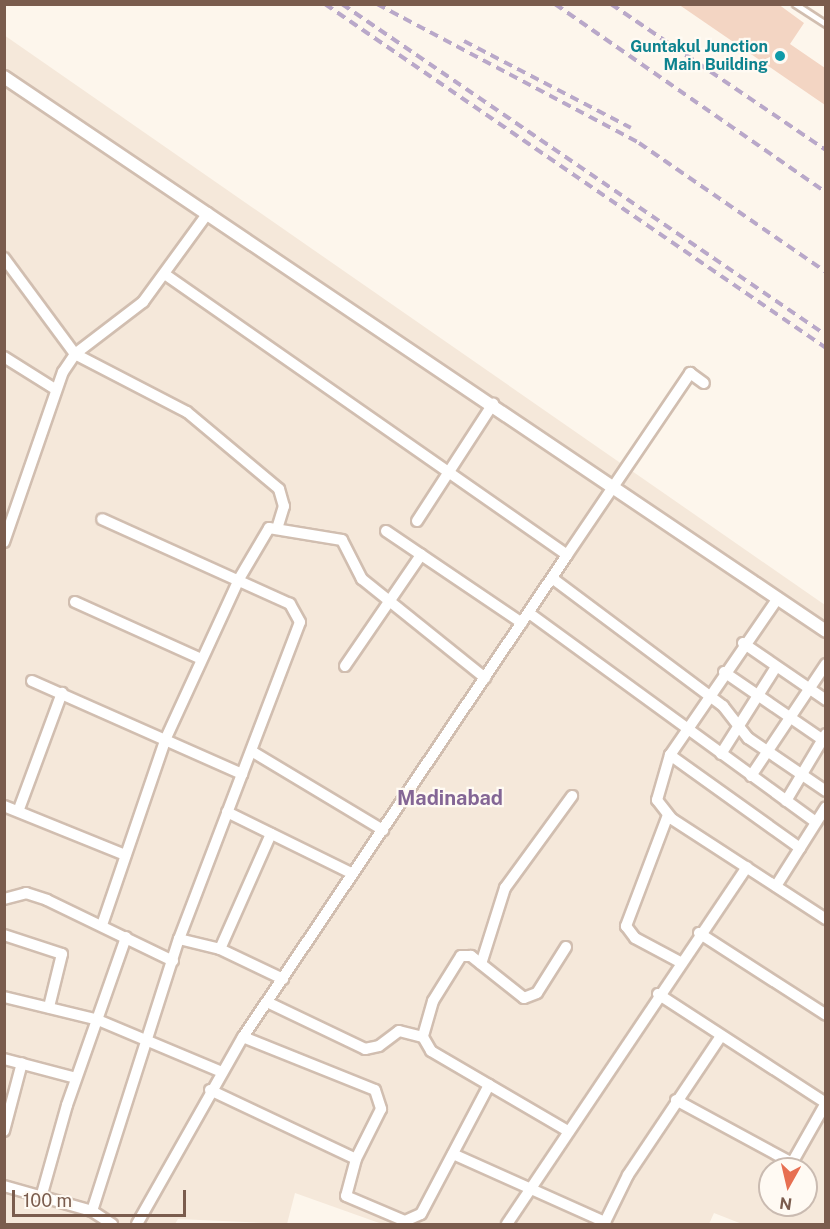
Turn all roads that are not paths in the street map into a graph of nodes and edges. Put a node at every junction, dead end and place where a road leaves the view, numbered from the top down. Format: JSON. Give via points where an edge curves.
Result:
{"nodes":[{"id":1,"x":795,"y":4,"type":"edge"},
{"id":2,"x":825,"y":24,"type":"edge"},
{"id":3,"x":4,"y":77,"type":"edge"},
{"id":4,"x":208,"y":213,"type":"junction"},
{"id":5,"x":4,"y":258,"type":"edge"},
{"id":6,"x":166,"y":275,"type":"junction"},
{"id":7,"x":75,"y":354,"type":"junction"},
{"id":8,"x":4,"y":357,"type":"edge"},
{"id":9,"x":704,"y":383,"type":"dead end"},
{"id":10,"x":55,"y":389,"type":"junction"},
{"id":11,"x":493,"y":404,"type":"junction"},
{"id":12,"x":450,"y":473,"type":"junction"},
{"id":13,"x":614,"y":486,"type":"junction"},
{"id":14,"x":102,"y":519,"type":"dead end"},
{"id":15,"x":417,"y":521,"type":"dead end"},
{"id":16,"x":278,"y":526,"type":"junction"},
{"id":17,"x":386,"y":531,"type":"dead end"},
{"id":18,"x":4,"y":542,"type":"edge"},
{"id":19,"x":421,"y":555,"type":"junction"},
{"id":20,"x":567,"y":555,"type":"junction"},
{"id":21,"x":552,"y":578,"type":"junction"},
{"id":22,"x":239,"y":579,"type":"junction"},
{"id":23,"x":778,"y":598,"type":"junction"},
{"id":24,"x":387,"y":599,"type":"junction"},
{"id":25,"x":75,"y":602,"type":"dead end"},
{"id":26,"x":529,"y":613,"type":"junction"},
{"id":27,"x":522,"y":623,"type":"junction"},
{"id":28,"x":825,"y":631,"type":"edge"},
{"id":29,"x":743,"y":643,"type":"junction"},
{"id":30,"x":201,"y":659,"type":"junction"},
{"id":31,"x":825,"y":664,"type":"edge"},
{"id":32,"x":345,"y":666,"type":"dead end"},
{"id":33,"x":776,"y":667,"type":"junction"},
{"id":34,"x":724,"y":672,"type":"junction"},
{"id":35,"x":485,"y":678,"type":"junction"},
{"id":36,"x":32,"y":681,"type":"dead end"},
{"id":37,"x":809,"y":689,"type":"junction"},
{"id":38,"x":62,"y":693,"type":"junction"},
{"id":39,"x":709,"y":695,"type":"junction"},
{"id":40,"x":757,"y":696,"type":"junction"},
{"id":41,"x":825,"y":700,"type":"edge"},
{"id":42,"x":790,"y":718,"type":"junction"},
{"id":43,"x":738,"y":727,"type":"junction"},
{"id":44,"x":688,"y":728,"type":"junction"},
{"id":45,"x":166,"y":738,"type":"junction"},
{"id":46,"x":824,"y":739,"type":"edge"},
{"id":47,"x":253,"y":752,"type":"junction"},
{"id":48,"x":767,"y":752,"type":"junction"},
{"id":49,"x":721,"y":754,"type":"junction"},
{"id":50,"x":670,"y":755,"type":"junction"},
{"id":51,"x":243,"y":774,"type":"junction"},
{"id":52,"x":751,"y":776,"type":"junction"},
{"id":53,"x":801,"y":776,"type":"junction"},
{"id":54,"x":825,"y":790,"type":"edge"},
{"id":55,"x":572,"y":796,"type":"dead end"},
{"id":56,"x":786,"y":801,"type":"junction"},
{"id":57,"x":4,"y":806,"type":"edge"},
{"id":58,"x":825,"y":807,"type":"edge"},
{"id":59,"x":19,"y":810,"type":"junction"},
{"id":60,"x":227,"y":812,"type":"junction"},
{"id":61,"x":668,"y":815,"type":"junction"},
{"id":62,"x":816,"y":822,"type":"junction"},
{"id":63,"x":383,"y":830,"type":"junction"},
{"id":64,"x":271,"y":834,"type":"junction"},
{"id":65,"x":800,"y":848,"type":"junction"},
{"id":66,"x":125,"y":855,"type":"junction"},
{"id":67,"x":747,"y":867,"type":"junction"},
{"id":68,"x":353,"y":874,"type":"junction"},
{"id":69,"x":776,"y":886,"type":"junction"},
{"id":70,"x":4,"y":899,"type":"edge"},
{"id":71,"x":825,"y":919,"type":"edge"},
{"id":72,"x":102,"y":926,"type":"junction"},
{"id":73,"x":699,"y":933,"type":"junction"},
{"id":74,"x":4,"y":935,"type":"edge"},
{"id":75,"x":126,"y":937,"type":"junction"},
{"id":76,"x":179,"y":939,"type":"junction"},
{"id":77,"x":566,"y":947,"type":"dead end"},
{"id":78,"x":220,"y":950,"type":"junction"},
{"id":79,"x":173,"y":961,"type":"junction"},
{"id":80,"x":680,"y":962,"type":"junction"},
{"id":81,"x":481,"y":964,"type":"junction"},
{"id":82,"x":283,"y":979,"type":"junction"},
{"id":83,"x":658,"y":994,"type":"junction"},
{"id":84,"x":4,"y":997,"type":"edge"},
{"id":85,"x":267,"y":1002,"type":"junction"},
{"id":86,"x":49,"y":1007,"type":"junction"},
{"id":87,"x":825,"y":1015,"type":"edge"},
{"id":88,"x":98,"y":1020,"type":"junction"},
{"id":89,"x":721,"y":1036,"type":"junction"},
{"id":90,"x":243,"y":1037,"type":"junction"},
{"id":91,"x":423,"y":1037,"type":"junction"},
{"id":92,"x":148,"y":1039,"type":"junction"},
{"id":93,"x":4,"y":1059,"type":"edge"},
{"id":94,"x":22,"y":1063,"type":"junction"},
{"id":95,"x":222,"y":1072,"type":"junction"},
{"id":96,"x":76,"y":1078,"type":"junction"},
{"id":97,"x":489,"y":1084,"type":"junction"},
{"id":98,"x":210,"y":1090,"type":"junction"},
{"id":99,"x":676,"y":1100,"type":"junction"},
{"id":100,"x":825,"y":1103,"type":"edge"},
{"id":101,"x":566,"y":1130,"type":"junction"},
{"id":102,"x":4,"y":1131,"type":"edge"},
{"id":103,"x":453,"y":1154,"type":"junction"},
{"id":104,"x":356,"y":1159,"type":"junction"},
{"id":105,"x":4,"y":1186,"type":"edge"},
{"id":106,"x":530,"y":1188,"type":"junction"},
{"id":107,"x":42,"y":1194,"type":"junction"},
{"id":108,"x":92,"y":1211,"type":"junction"},
{"id":109,"x":112,"y":1224,"type":"edge"},
{"id":110,"x":137,"y":1224,"type":"edge"},
{"id":111,"x":507,"y":1224,"type":"edge"},
{"id":112,"x":608,"y":1224,"type":"edge"}],
"edges":[{"from":1,"to":2,"type":"lane"},
{"from":3,"to":4,"type":"street"},
{"from":4,"to":6,"type":"street"},
{"from":4,"to":11,"type":"street"},
{"from":5,"to":7,"type":"street"},
{"from":6,"to":7,"type":"street","via":[[126,317]]},
{"from":6,"to":12,"type":"street"},
{"from":7,"to":10,"type":"street"},
{"from":7,"to":16,"type":"street","via":[[167,400],[203,425],[283,496]]},
{"from":8,"to":10,"type":"street"},
{"from":9,"to":13,"type":"street","via":[[690,373]]},
{"from":10,"to":18,"type":"street"},
{"from":11,"to":12,"type":"street"},
{"from":11,"to":13,"type":"street"},
{"from":12,"to":15,"type":"street"},
{"from":12,"to":20,"type":"street"},
{"from":13,"to":20,"type":"street"},
{"from":13,"to":23,"type":"street"},
{"from":14,"to":22,"type":"street"},
{"from":16,"to":22,"type":"street","via":[[263,534]]},
{"from":16,"to":24,"type":"street","via":[[342,540],[362,579]]},
{"from":17,"to":19,"type":"street"},
{"from":19,"to":24,"type":"street"},
{"from":19,"to":27,"type":"street"},
{"from":20,"to":21,"type":"street"},
{"from":21,"to":26,"type":"street"},
{"from":21,"to":39,"type":"street"},
{"from":22,"to":30,"type":"street"},
{"from":22,"to":47,"type":"street","via":[[291,604],[300,622]]},
{"from":23,"to":28,"type":"street"},
{"from":23,"to":29,"type":"street"},
{"from":24,"to":32,"type":"street"},
{"from":24,"to":35,"type":"street"},
{"from":25,"to":30,"type":"street"},
{"from":26,"to":27,"type":"street"},
{"from":26,"to":44,"type":"street"},
{"from":27,"to":35,"type":"street"},
{"from":29,"to":33,"type":"street"},
{"from":29,"to":34,"type":"street"},
{"from":30,"to":45,"type":"street"},
{"from":31,"to":37,"type":"street"},
{"from":33,"to":37,"type":"street"},
{"from":33,"to":40,"type":"street"},
{"from":34,"to":39,"type":"street"},
{"from":34,"to":40,"type":"street"},
{"from":35,"to":63,"type":"street"},
{"from":36,"to":38,"type":"street"},
{"from":37,"to":41,"type":"street"},
{"from":37,"to":42,"type":"street"},
{"from":38,"to":45,"type":"street"},
{"from":38,"to":59,"type":"street"},
{"from":39,"to":43,"type":"street"},
{"from":39,"to":44,"type":"street"},
{"from":40,"to":42,"type":"street"},
{"from":40,"to":43,"type":"street"},
{"from":42,"to":46,"type":"street"},
{"from":42,"to":48,"type":"street"},
{"from":43,"to":48,"type":"street"},
{"from":43,"to":49,"type":"street"},
{"from":44,"to":49,"type":"street"},
{"from":44,"to":50,"type":"street"},
{"from":45,"to":51,"type":"street"},
{"from":45,"to":66,"type":"street"},
{"from":46,"to":53,"type":"street"},
{"from":47,"to":51,"type":"street"},
{"from":47,"to":63,"type":"street"},
{"from":48,"to":52,"type":"street"},
{"from":48,"to":53,"type":"street"},
{"from":49,"to":52,"type":"street"},
{"from":50,"to":61,"type":"street","via":[[657,787],[657,800]]},
{"from":50,"to":65,"type":"street"},
{"from":51,"to":60,"type":"street"},
{"from":52,"to":56,"type":"street"},
{"from":53,"to":54,"type":"street"},
{"from":53,"to":56,"type":"street"},
{"from":55,"to":81,"type":"street","via":[[505,888]]},
{"from":56,"to":62,"type":"street"},
{"from":57,"to":59,"type":"street"},
{"from":58,"to":62,"type":"street"},
{"from":59,"to":66,"type":"street"},
{"from":60,"to":64,"type":"street"},
{"from":60,"to":76,"type":"street"},
{"from":61,"to":67,"type":"street"},
{"from":61,"to":80,"type":"street","via":[[626,926],[635,938]]},
{"from":62,"to":65,"type":"street"},
{"from":63,"to":68,"type":"street"},
{"from":64,"to":68,"type":"street"},
{"from":64,"to":78,"type":"street"},
{"from":65,"to":69,"type":"street"},
{"from":66,"to":72,"type":"street"},
{"from":67,"to":69,"type":"street"},
{"from":67,"to":73,"type":"street"},
{"from":68,"to":82,"type":"street"},
{"from":69,"to":71,"type":"street"},
{"from":70,"to":72,"type":"street","via":[[26,893]]},
{"from":72,"to":75,"type":"street"},
{"from":73,"to":80,"type":"street"},
{"from":73,"to":87,"type":"street"},
{"from":74,"to":86,"type":"street","via":[[62,954]]},
{"from":75,"to":79,"type":"street"},
{"from":75,"to":88,"type":"street"},
{"from":76,"to":78,"type":"street"},
{"from":76,"to":79,"type":"street"},
{"from":77,"to":81,"type":"street","via":[[530,997],[517,995]]},
{"from":78,"to":82,"type":"street"},
{"from":79,"to":92,"type":"street"},
{"from":80,"to":83,"type":"street"},
{"from":81,"to":91,"type":"street","via":[[461,956],[433,1001]]},
{"from":82,"to":85,"type":"street"},
{"from":83,"to":89,"type":"street"},
{"from":83,"to":101,"type":"street"},
{"from":84,"to":86,"type":"street"},
{"from":85,"to":90,"type":"street"},
{"from":85,"to":91,"type":"street","via":[[365,1049],[379,1047],[399,1031]]},
{"from":86,"to":88,"type":"street"},
{"from":88,"to":92,"type":"street"},
{"from":88,"to":96,"type":"street"},
{"from":89,"to":99,"type":"street"},
{"from":89,"to":100,"type":"street"},
{"from":90,"to":95,"type":"street"},
{"from":90,"to":104,"type":"street","via":[[375,1090],[381,1109]]},
{"from":91,"to":97,"type":"street","via":[[431,1051]]},
{"from":92,"to":95,"type":"street"},
{"from":92,"to":108,"type":"street","via":[[115,1124],[107,1170]]},
{"from":93,"to":94,"type":"street"},
{"from":94,"to":96,"type":"street"},
{"from":94,"to":102,"type":"street"},
{"from":95,"to":98,"type":"street"},
{"from":96,"to":107,"type":"street"},
{"from":97,"to":101,"type":"street"},
{"from":97,"to":103,"type":"street"},
{"from":98,"to":104,"type":"street"},
{"from":98,"to":110,"type":"street"},
{"from":99,"to":100,"type":"street","via":[[792,1163]]},
{"from":99,"to":112,"type":"street"},
{"from":101,"to":106,"type":"street"},
{"from":103,"to":104,"type":"street","via":[[421,1214],[405,1221],[346,1196]]},
{"from":103,"to":106,"type":"street"},
{"from":105,"to":107,"type":"street"},
{"from":106,"to":111,"type":"street"},
{"from":106,"to":112,"type":"street"},
{"from":107,"to":108,"type":"street"},
{"from":108,"to":109,"type":"street"}]}
